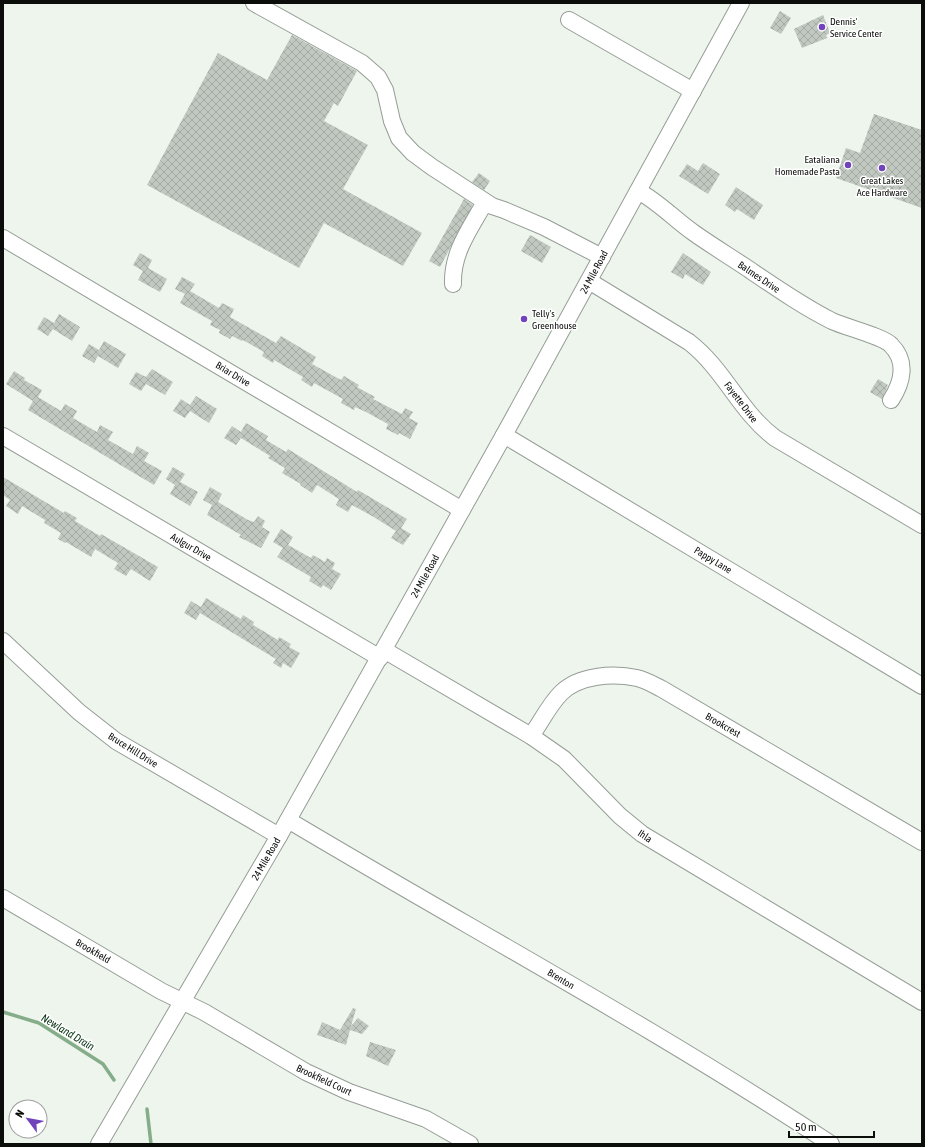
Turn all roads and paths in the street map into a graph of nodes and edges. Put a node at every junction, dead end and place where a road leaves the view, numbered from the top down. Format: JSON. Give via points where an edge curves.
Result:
{"nodes":[{"id":1,"x":254,"y":3,"type":"edge"},
{"id":2,"x":741,"y":3,"type":"edge"},
{"id":3,"x":569,"y":20,"type":"dead end"},
{"id":4,"x":693,"y":91,"type":"junction"},
{"id":5,"x":638,"y":191,"type":"junction"},
{"id":6,"x":485,"y":202,"type":"junction"},
{"id":7,"x":3,"y":238,"type":"edge"},
{"id":8,"x":602,"y":257,"type":"junction"},
{"id":9,"x":589,"y":281,"type":"junction"},
{"id":10,"x":453,"y":284,"type":"dead end"},
{"id":11,"x":891,"y":400,"type":"dead end"},
{"id":12,"x":504,"y":435,"type":"junction"},
{"id":13,"x":3,"y":436,"type":"edge"},
{"id":14,"x":462,"y":510,"type":"junction"},
{"id":15,"x":922,"y":525,"type":"edge"},
{"id":16,"x":3,"y":641,"type":"edge"},
{"id":17,"x":382,"y":654,"type":"junction"},
{"id":18,"x":922,"y":686,"type":"edge"},
{"id":19,"x":532,"y":736,"type":"junction"},
{"id":20,"x":288,"y":820,"type":"junction"},
{"id":21,"x":279,"y":836,"type":"junction"},
{"id":22,"x":922,"y":842,"type":"edge"},
{"id":23,"x":3,"y":898,"type":"edge"},
{"id":24,"x":184,"y":1002,"type":"junction"},
{"id":25,"x":922,"y":1002,"type":"edge"},
{"id":26,"x":99,"y":1144,"type":"edge"},
{"id":27,"x":470,"y":1144,"type":"edge"},
{"id":28,"x":831,"y":1144,"type":"edge"}],
"edges":[{"from":1,"to":6,"type":"street","via":[[362,63],[378,77],[385,90],[399,138],[413,153]]},
{"from":2,"to":4,"type":"street","name":"24 Mile Road"},
{"from":3,"to":4,"type":"street"},
{"from":4,"to":5,"type":"street","name":"24 Mile Road"},
{"from":5,"to":8,"type":"street","name":"24 Mile Road"},
{"from":5,"to":11,"type":"street","name":"Balmes Drive","via":[[693,232],[791,298],[840,325],[891,344],[899,355],[902,366],[902,378]]},
{"from":6,"to":8,"type":"street","via":[[550,230]]},
{"from":6,"to":10,"type":"street","via":[[457,253]]},
{"from":7,"to":14,"type":"street","name":"Briar Drive"},
{"from":8,"to":9,"type":"street","name":"24 Mile Road"},
{"from":9,"to":12,"type":"street","name":"24 Mile Road"},
{"from":9,"to":15,"type":"street","name":"Fayette Drive","via":[[701,351],[754,420],[775,438]]},
{"from":12,"to":14,"type":"street","name":"24 Mile Road"},
{"from":12,"to":18,"type":"street","name":"Pappy Lane"},
{"from":13,"to":17,"type":"street","name":"Aulgur Drive"},
{"from":14,"to":17,"type":"street","name":"24 Mile Road"},
{"from":16,"to":21,"type":"street","name":"Bruce Hill Drive","via":[[80,712],[116,741]]},
{"from":17,"to":19,"type":"street","name":"Ihla"},
{"from":17,"to":20,"type":"street","name":"24 Mile Road"},
{"from":19,"to":22,"type":"street","name":"Brookcrest","via":[[555,701],[570,686],[604,676],[636,678],[662,689]]},
{"from":19,"to":25,"type":"street","name":"Ihla","via":[[564,759],[620,816],[642,834]]},
{"from":20,"to":21,"type":"street","name":"24 Mile Road"},
{"from":20,"to":28,"type":"street","name":"Brenton","via":[[740,1085]]},
{"from":21,"to":24,"type":"street","name":"24 Mile Road"},
{"from":23,"to":24,"type":"street","name":"Brookfield"},
{"from":24,"to":26,"type":"street","name":"24 Mile Road"},
{"from":24,"to":27,"type":"street","name":"Brookfield Court","via":[[306,1072],[362,1097],[421,1117]]}]}
